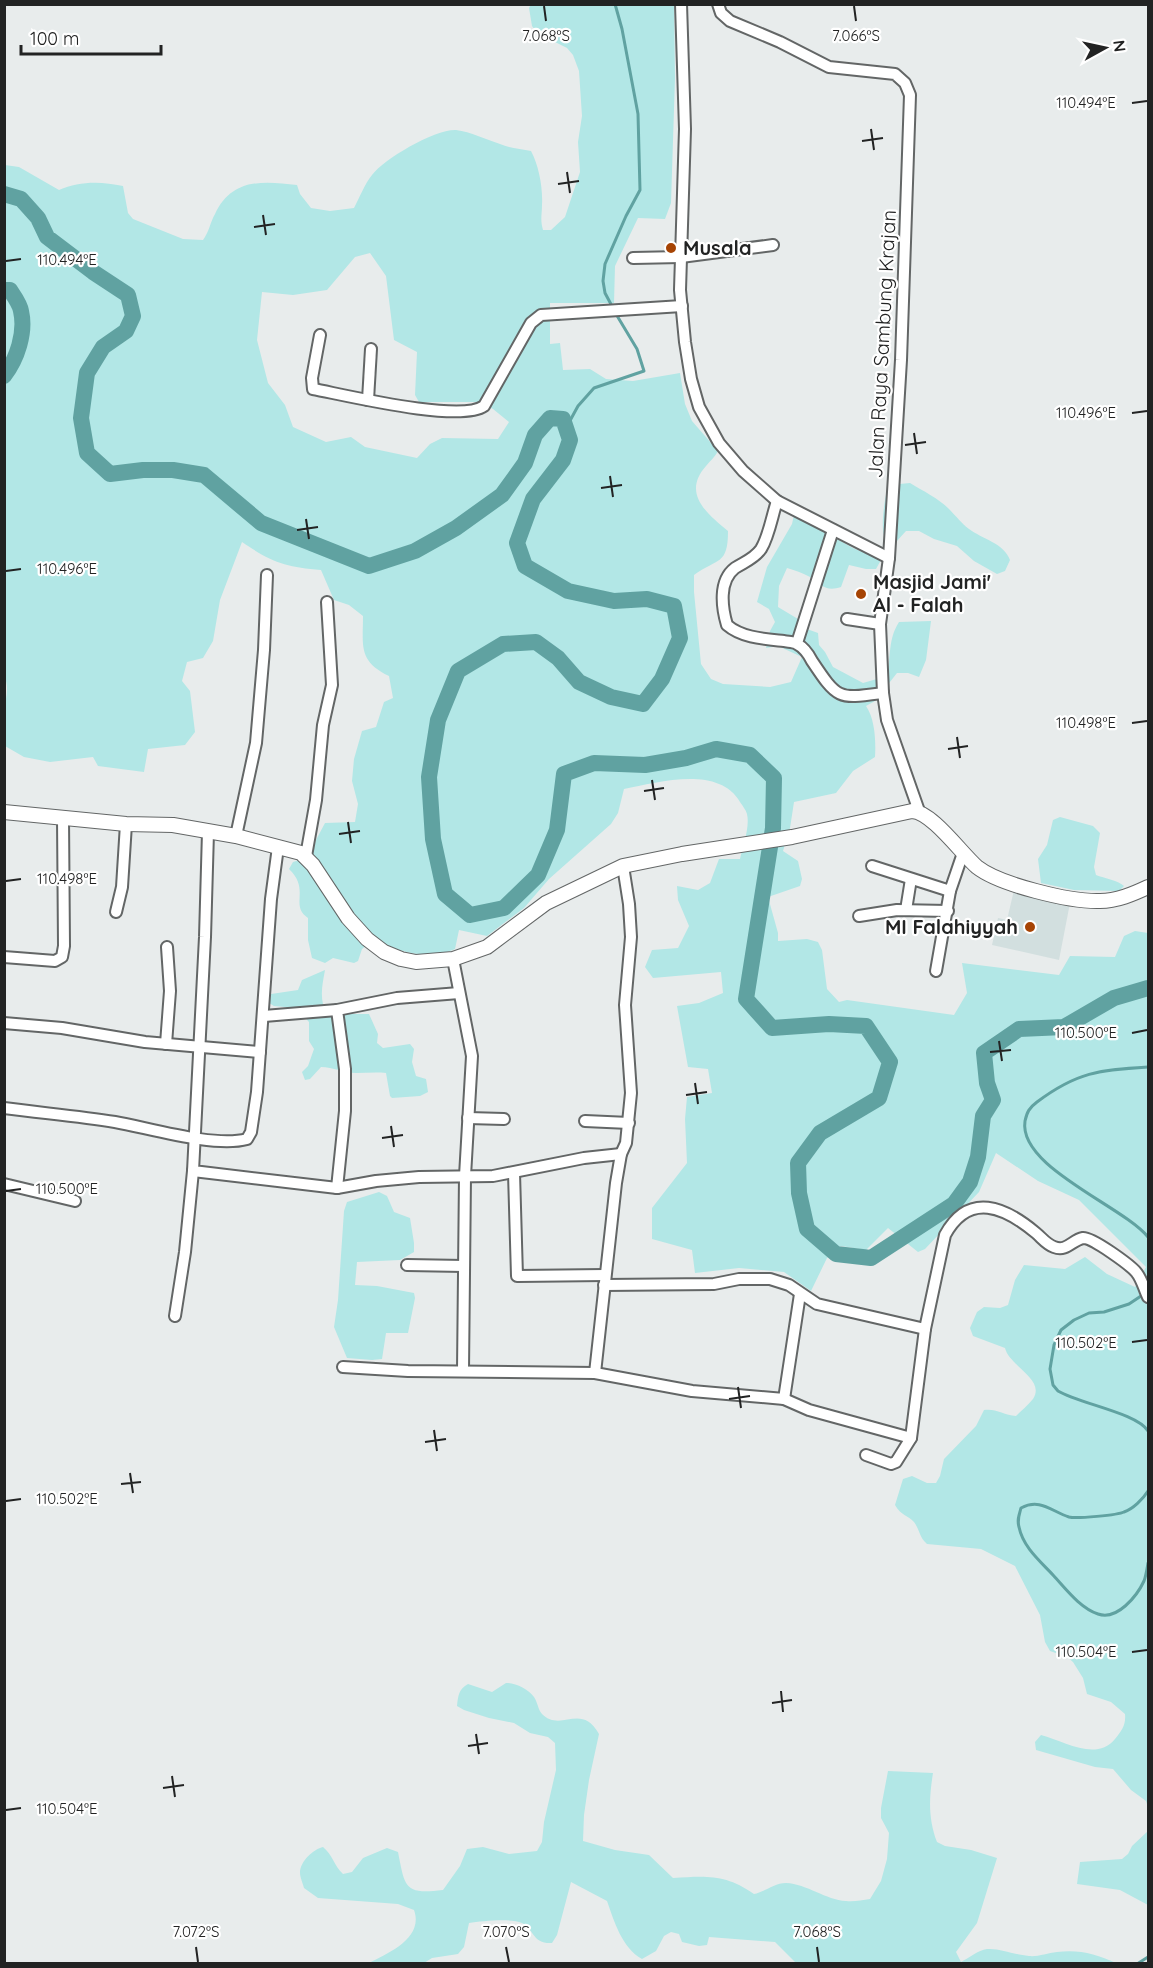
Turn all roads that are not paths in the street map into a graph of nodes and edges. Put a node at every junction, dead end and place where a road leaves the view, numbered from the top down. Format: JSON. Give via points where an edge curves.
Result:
{"nodes":[{"id":1,"x":681,"y":4,"type":"edge"},
{"id":2,"x":718,"y":4,"type":"edge"},
{"id":3,"x":773,"y":245,"type":"dead end"},
{"id":4,"x":681,"y":257,"type":"junction"},
{"id":5,"x":633,"y":258,"type":"dead end"},
{"id":6,"x":682,"y":306,"type":"junction"},
{"id":7,"x":320,"y":335,"type":"dead end"},
{"id":8,"x":371,"y":349,"type":"dead end"},
{"id":9,"x":368,"y":400,"type":"junction"},
{"id":10,"x":777,"y":501,"type":"junction"},
{"id":11,"x":833,"y":530,"type":"junction"},
{"id":12,"x":889,"y":558,"type":"junction"},
{"id":13,"x":267,"y":575,"type":"dead end"},
{"id":14,"x":327,"y":603,"type":"dead end"},
{"id":15,"x":846,"y":619,"type":"dead end"},
{"id":16,"x":880,"y":624,"type":"junction"},
{"id":17,"x":797,"y":643,"type":"junction"},
{"id":18,"x":883,"y":693,"type":"junction"},
{"id":19,"x":4,"y":812,"type":"edge"},
{"id":20,"x":919,"y":812,"type":"junction"},
{"id":21,"x":63,"y":819,"type":"junction"},
{"id":22,"x":126,"y":824,"type":"junction"},
{"id":23,"x":208,"y":832,"type":"junction"},
{"id":24,"x":236,"y":836,"type":"junction"},
{"id":25,"x":278,"y":847,"type":"junction"},
{"id":26,"x":963,"y":854,"type":"junction"},
{"id":27,"x":306,"y":856,"type":"junction"},
{"id":28,"x":623,"y":866,"type":"junction"},
{"id":29,"x":872,"y":866,"type":"dead end"},
{"id":30,"x":911,"y":879,"type":"junction"},
{"id":31,"x":1149,"y":887,"type":"edge"},
{"id":32,"x":950,"y":891,"type":"junction"},
{"id":33,"x":906,"y":910,"type":"junction"},
{"id":34,"x":948,"y":910,"type":"junction"},
{"id":35,"x":116,"y":912,"type":"dead end"},
{"id":36,"x":859,"y":916,"type":"dead end"},
{"id":37,"x":167,"y":947,"type":"dead end"},
{"id":38,"x":4,"y":957,"type":"edge"},
{"id":39,"x":453,"y":959,"type":"junction"},
{"id":40,"x":936,"y":971,"type":"dead end"},
{"id":41,"x":459,"y":993,"type":"junction"},
{"id":42,"x":337,"y":1010,"type":"junction"},
{"id":43,"x":264,"y":1016,"type":"junction"},
{"id":44,"x":4,"y":1023,"type":"edge"},
{"id":45,"x":166,"y":1044,"type":"junction"},
{"id":46,"x":200,"y":1047,"type":"junction"},
{"id":47,"x":260,"y":1052,"type":"junction"},
{"id":48,"x":4,"y":1107,"type":"edge"},
{"id":49,"x":468,"y":1118,"type":"junction"},
{"id":50,"x":504,"y":1119,"type":"dead end"},
{"id":51,"x":585,"y":1121,"type":"dead end"},
{"id":52,"x":629,"y":1123,"type":"junction"},
{"id":53,"x":195,"y":1139,"type":"junction"},
{"id":54,"x":621,"y":1154,"type":"junction"},
{"id":55,"x":192,"y":1171,"type":"junction"},
{"id":56,"x":514,"y":1173,"type":"junction"},
{"id":57,"x":465,"y":1176,"type":"junction"},
{"id":58,"x":4,"y":1184,"type":"edge"},
{"id":59,"x":337,"y":1188,"type":"junction"},
{"id":60,"x":75,"y":1201,"type":"dead end"},
{"id":61,"x":407,"y":1265,"type":"dead end"},
{"id":62,"x":464,"y":1266,"type":"junction"},
{"id":63,"x":604,"y":1280,"type":"junction"},
{"id":64,"x":1146,"y":1293,"type":"edge"},
{"id":65,"x":800,"y":1294,"type":"junction"},
{"id":66,"x":175,"y":1316,"type":"dead end"},
{"id":67,"x":925,"y":1329,"type":"junction"},
{"id":68,"x":343,"y":1367,"type":"dead end"},
{"id":69,"x":463,"y":1371,"type":"junction"},
{"id":70,"x":596,"y":1373,"type":"junction"},
{"id":71,"x":784,"y":1399,"type":"junction"},
{"id":72,"x":911,"y":1438,"type":"junction"},
{"id":73,"x":866,"y":1455,"type":"dead end"}],
"edges":[{"from":1,"to":4,"type":"street","via":[[685,129]]},
{"from":2,"to":12,"type":"street","name":"Jalan Raya Sambung Krajan","via":[[730,21],[829,67],[895,74],[910,95],[901,360]]},
{"from":3,"to":4,"type":"street"},
{"from":4,"to":5,"type":"street"},
{"from":4,"to":6,"type":"street"},
{"from":6,"to":9,"type":"street","via":[[536,317],[486,403],[472,412]]},
{"from":6,"to":10,"type":"street","via":[[691,379],[699,407],[725,450]]},
{"from":7,"to":9,"type":"street","via":[[313,389]]},
{"from":8,"to":9,"type":"street"},
{"from":10,"to":11,"type":"street"},
{"from":10,"to":17,"type":"street","via":[[762,547],[732,570],[726,581],[725,618],[727,625],[738,632]]},
{"from":11,"to":12,"type":"street"},
{"from":11,"to":17,"type":"street"},
{"from":12,"to":16,"type":"street","name":"Jalan Raya Sambung Krajan"},
{"from":13,"to":24,"type":"street","via":[[256,743]]},
{"from":14,"to":27,"type":"street","via":[[332,685]]},
{"from":15,"to":16,"type":"street"},
{"from":16,"to":18,"type":"street","name":"Jalan Raya Sambung Krajan"},
{"from":17,"to":18,"type":"street","via":[[827,683],[842,696]]},
{"from":18,"to":20,"type":"street","name":"Jalan Raya Sambung Krajan","via":[[887,720]]},
{"from":19,"to":21,"type":"main road"},
{"from":20,"to":26,"type":"main road"},
{"from":20,"to":28,"type":"main road"},
{"from":21,"to":22,"type":"main road"},
{"from":21,"to":38,"type":"street","via":[[62,957],[55,961]]},
{"from":22,"to":23,"type":"main road","via":[[173,825]]},
{"from":22,"to":35,"type":"street","via":[[122,887]]},
{"from":23,"to":24,"type":"main road"},
{"from":23,"to":46,"type":"street"},
{"from":24,"to":25,"type":"main road"},
{"from":25,"to":27,"type":"main road"},
{"from":25,"to":43,"type":"street"},
{"from":26,"to":31,"type":"main road","via":[[1002,880],[1077,899],[1114,899]]},
{"from":26,"to":32,"type":"street"},
{"from":27,"to":39,"type":"main road","via":[[348,918],[377,947],[416,962]]},
{"from":28,"to":39,"type":"main road","via":[[546,903],[487,947]]},
{"from":28,"to":52,"type":"street","via":[[632,937],[625,1005],[631,1093]]},
{"from":29,"to":30,"type":"street"},
{"from":30,"to":32,"type":"street"},
{"from":30,"to":33,"type":"street"},
{"from":32,"to":34,"type":"street"},
{"from":33,"to":34,"type":"street"},
{"from":33,"to":36,"type":"street"},
{"from":34,"to":40,"type":"street"},
{"from":37,"to":45,"type":"street","via":[[170,991]]},
{"from":39,"to":41,"type":"street"},
{"from":41,"to":42,"type":"street","via":[[397,998]]},
{"from":41,"to":49,"type":"street","via":[[472,1056]]},
{"from":42,"to":43,"type":"street"},
{"from":42,"to":59,"type":"street","via":[[345,1069],[345,1111]]},
{"from":43,"to":47,"type":"street"},
{"from":44,"to":45,"type":"street"},
{"from":45,"to":46,"type":"street"},
{"from":46,"to":47,"type":"street"},
{"from":46,"to":53,"type":"street"},
{"from":47,"to":53,"type":"street","via":[[250,1136],[238,1141]]},
{"from":48,"to":53,"type":"street","via":[[114,1122]]},
{"from":49,"to":50,"type":"street"},
{"from":49,"to":57,"type":"street"},
{"from":51,"to":52,"type":"street"},
{"from":52,"to":54,"type":"street"},
{"from":53,"to":55,"type":"street"},
{"from":54,"to":56,"type":"street"},
{"from":54,"to":63,"type":"street"},
{"from":55,"to":59,"type":"street"},
{"from":55,"to":66,"type":"street"},
{"from":56,"to":57,"type":"street"},
{"from":56,"to":63,"type":"street","via":[[517,1276]]},
{"from":57,"to":59,"type":"street","via":[[387,1180]]},
{"from":57,"to":62,"type":"street"},
{"from":58,"to":60,"type":"street"},
{"from":61,"to":62,"type":"street"},
{"from":62,"to":69,"type":"street"},
{"from":63,"to":65,"type":"street","via":[[714,1284],[770,1279],[789,1285]]},
{"from":63,"to":70,"type":"street"},
{"from":64,"to":67,"type":"street","via":[[1131,1267],[1091,1240],[1082,1238],[1065,1248],[1054,1247],[1010,1216],[984,1206],[964,1213],[945,1235]]},
{"from":65,"to":67,"type":"street","via":[[817,1304]]},
{"from":65,"to":71,"type":"street"},
{"from":67,"to":72,"type":"street"},
{"from":68,"to":69,"type":"street"},
{"from":69,"to":70,"type":"street"},
{"from":70,"to":71,"type":"street","via":[[692,1391]]},
{"from":71,"to":72,"type":"street","via":[[809,1410]]},
{"from":72,"to":73,"type":"street","via":[[891,1464]]}]}
